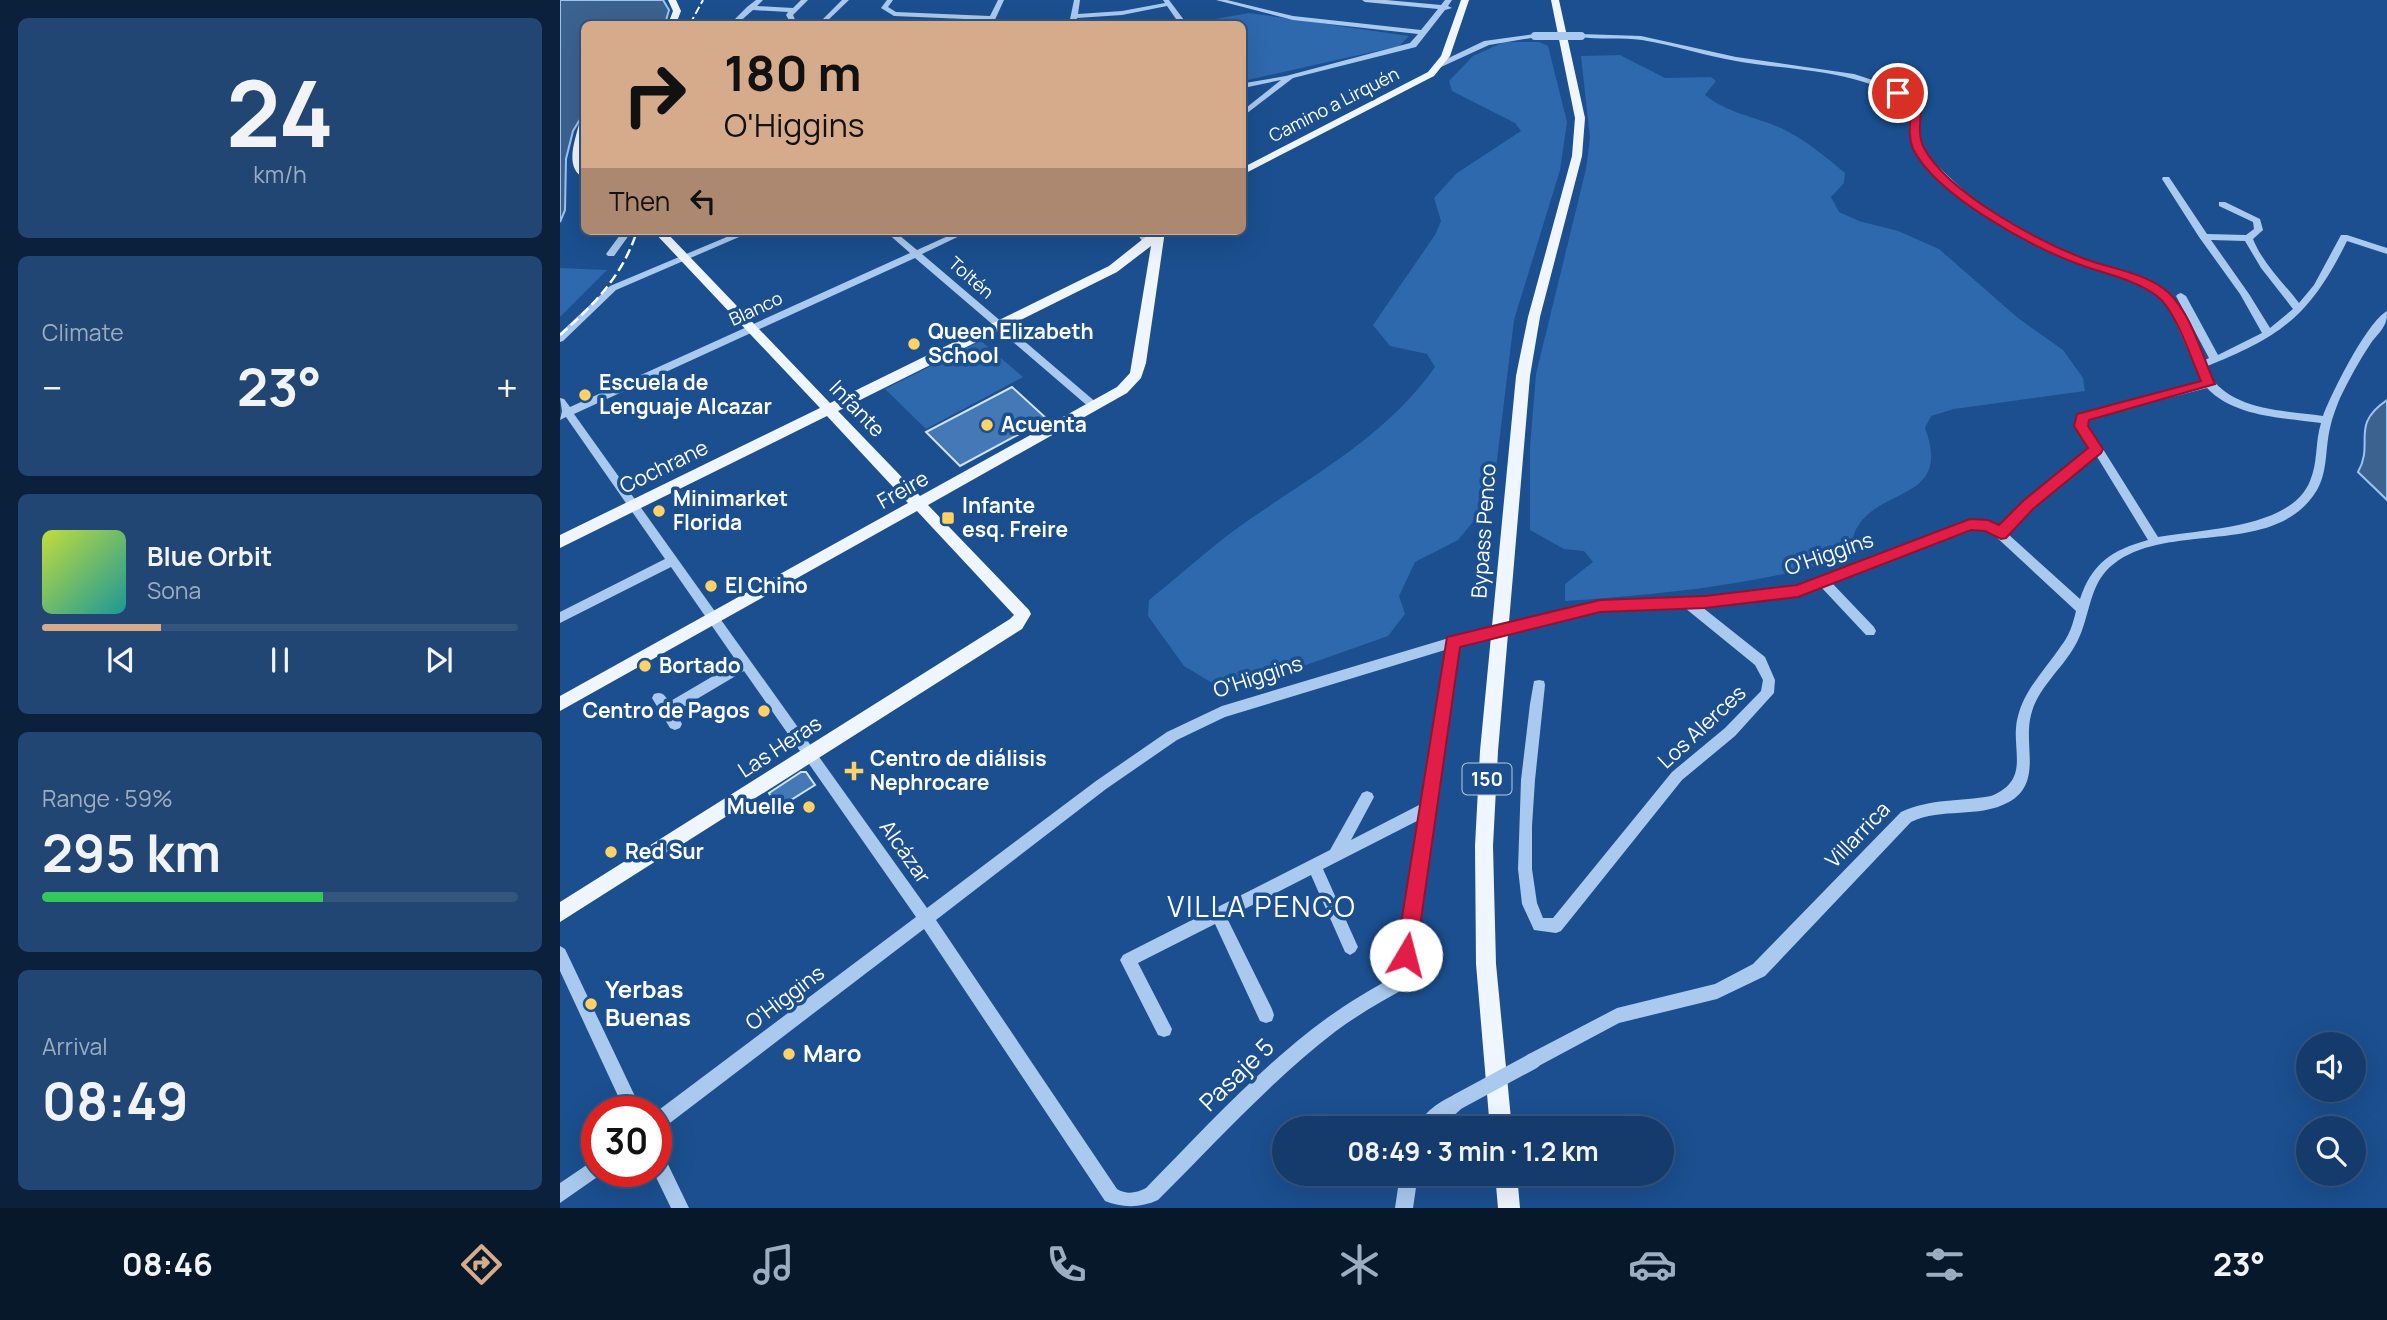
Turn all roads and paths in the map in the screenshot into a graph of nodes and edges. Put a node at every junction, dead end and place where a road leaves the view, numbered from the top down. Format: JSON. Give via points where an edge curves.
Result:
{"nodes":[{"id":1,"x":672,"y":0,"type":"edge"},
{"id":2,"x":760,"y":0,"type":"edge"},
{"id":3,"x":805,"y":0,"type":"edge"},
{"id":4,"x":846,"y":0,"type":"edge"},
{"id":5,"x":890,"y":0,"type":"edge"},
{"id":6,"x":1001,"y":0,"type":"edge"},
{"id":7,"x":1077,"y":0,"type":"edge"},
{"id":8,"x":1117,"y":0,"type":"edge"},
{"id":9,"x":1219,"y":0,"type":"edge"},
{"id":10,"x":1256,"y":0,"type":"edge"},
{"id":11,"x":1366,"y":0,"type":"edge"},
{"id":12,"x":1465,"y":0,"type":"edge"},
{"id":13,"x":1553,"y":0,"type":"edge"},
{"id":14,"x":1167,"y":2,"type":"edge"},
{"id":15,"x":1397,"y":2,"type":"edge"},
{"id":16,"x":1450,"y":4,"type":"edge"},
{"id":17,"x":750,"y":8,"type":"junction"},
{"id":18,"x":794,"y":10,"type":"junction"},
{"id":19,"x":1257,"y":11,"type":"junction"},
{"id":20,"x":1115,"y":14,"type":"junction"},
{"id":21,"x":938,"y":16,"type":"junction"},
{"id":22,"x":980,"y":18,"type":"junction"},
{"id":23,"x":1073,"y":20,"type":"edge"},
{"id":24,"x":673,"y":21,"type":"edge"},
{"id":25,"x":736,"y":21,"type":"edge"},
{"id":26,"x":791,"y":21,"type":"edge"},
{"id":27,"x":824,"y":21,"type":"edge"},
{"id":28,"x":933,"y":21,"type":"edge"},
{"id":29,"x":978,"y":21,"type":"edge"},
{"id":30,"x":991,"y":21,"type":"edge"},
{"id":31,"x":1181,"y":21,"type":"edge"},
{"id":32,"x":1422,"y":32,"type":"junction"},
{"id":33,"x":1438,"y":65,"type":"junction"},
{"id":34,"x":1290,"y":76,"type":"junction"},
{"id":35,"x":1248,"y":85,"type":"dead end"},
{"id":36,"x":1246,"y":108,"type":"edge"},
{"id":37,"x":581,"y":136,"type":"edge"},
{"id":38,"x":581,"y":168,"type":"edge"},
{"id":39,"x":1246,"y":170,"type":"edge"},
{"id":40,"x":2166,"y":179,"type":"dead end"},
{"id":41,"x":2221,"y":204,"type":"dead end"},
{"id":42,"x":625,"y":235,"type":"edge"},
{"id":43,"x":663,"y":235,"type":"edge"},
{"id":44,"x":739,"y":235,"type":"edge"},
{"id":45,"x":894,"y":235,"type":"edge"},
{"id":46,"x":957,"y":235,"type":"edge"},
{"id":47,"x":1155,"y":236,"type":"edge"},
{"id":48,"x":2203,"y":237,"type":"junction"},
{"id":49,"x":2248,"y":238,"type":"junction"},
{"id":50,"x":2387,"y":251,"type":"edge"},
{"id":51,"x":611,"y":254,"type":"dead end"},
{"id":52,"x":915,"y":254,"type":"junction"},
{"id":53,"x":683,"y":257,"type":"junction"},
{"id":54,"x":2181,"y":296,"type":"dead end"},
{"id":55,"x":2299,"y":310,"type":"junction"},
{"id":56,"x":2387,"y":314,"type":"edge"},
{"id":57,"x":999,"y":326,"type":"junction"},
{"id":58,"x":753,"y":328,"type":"junction"},
{"id":59,"x":2268,"y":334,"type":"junction"},
{"id":60,"x":560,"y":339,"type":"edge"},
{"id":61,"x":2215,"y":359,"type":"junction"},
{"id":62,"x":2199,"y":366,"type":"junction"},
{"id":63,"x":2208,"y":384,"type":"junction"},
{"id":64,"x":560,"y":401,"type":"edge"},
{"id":65,"x":1094,"y":406,"type":"junction"},
{"id":66,"x":829,"y":409,"type":"junction"},
{"id":67,"x":564,"y":414,"type":"edge"},
{"id":68,"x":2081,"y":419,"type":"joint"},
{"id":69,"x":2326,"y":420,"type":"junction"},
{"id":70,"x":2096,"y":449,"type":"junction"},
{"id":71,"x":635,"y":505,"type":"junction"},
{"id":72,"x":920,"y":505,"type":"junction"},
{"id":73,"x":1983,"y":524,"type":"joint"},
{"id":74,"x":2001,"y":534,"type":"junction"},
{"id":75,"x":560,"y":541,"type":"edge"},
{"id":76,"x":2155,"y":541,"type":"junction"},
{"id":77,"x":674,"y":560,"type":"junction"},
{"id":78,"x":1825,"y":583,"type":"junction"},
{"id":79,"x":1688,"y":603,"type":"junction"},
{"id":80,"x":2082,"y":609,"type":"junction"},
{"id":81,"x":1022,"y":617,"type":"joint"},
{"id":82,"x":560,"y":618,"type":"edge"},
{"id":83,"x":715,"y":618,"type":"junction"},
{"id":84,"x":1541,"y":621,"type":"joint"},
{"id":85,"x":1870,"y":631,"type":"dead end"},
{"id":86,"x":1458,"y":640,"type":"junction"},
{"id":87,"x":746,"y":663,"type":"junction"},
{"id":88,"x":1539,"y":685,"type":"dead end"},
{"id":89,"x":560,"y":704,"type":"edge"},
{"id":90,"x":675,"y":724,"type":"dead end"},
{"id":91,"x":810,"y":754,"type":"junction"},
{"id":92,"x":1367,"y":797,"type":"dead end"},
{"id":93,"x":1428,"y":808,"type":"junction"},
{"id":94,"x":1334,"y":856,"type":"junction"},
{"id":95,"x":1314,"y":866,"type":"junction"},
{"id":96,"x":560,"y":913,"type":"edge"},
{"id":97,"x":1218,"y":915,"type":"junction"},
{"id":98,"x":927,"y":920,"type":"junction"},
{"id":99,"x":1558,"y":923,"type":"joint"},
{"id":100,"x":1350,"y":947,"type":"dead end"},
{"id":101,"x":560,"y":954,"type":"edge"},
{"id":102,"x":1266,"y":1015,"type":"dead end"},
{"id":103,"x":1164,"y":1029,"type":"dead end"},
{"id":104,"x":1533,"y":1061,"type":"joint"},
{"id":105,"x":627,"y":1096,"type":"edge"},
{"id":106,"x":672,"y":1111,"type":"edge"},
{"id":107,"x":1440,"y":1116,"type":"edge"},
{"id":108,"x":1500,"y":1116,"type":"edge"},
{"id":109,"x":581,"y":1179,"type":"edge"},
{"id":110,"x":1407,"y":1186,"type":"edge"},
{"id":111,"x":1507,"y":1186,"type":"edge"},
{"id":112,"x":670,"y":1187,"type":"edge"},
{"id":113,"x":560,"y":1194,"type":"edge"},
{"id":114,"x":1111,"y":1195,"type":"joint"},
{"id":115,"x":680,"y":1208,"type":"edge"},
{"id":116,"x":1404,"y":1208,"type":"edge"},
{"id":117,"x":1509,"y":1208,"type":"edge"}],
"edges":[{"from":1,"to":24,"type":"main road","via":[[677,10]]},
{"from":2,"to":17,"type":"street"},
{"from":3,"to":18,"type":"street"},
{"from":4,"to":27,"type":"street"},
{"from":5,"to":21,"type":"street","via":[[884,8],[894,14]]},
{"from":6,"to":30,"type":"street"},
{"from":7,"to":23,"type":"street"},
{"from":8,"to":20,"type":"street"},
{"from":9,"to":19,"type":"street"},
{"from":10,"to":19,"type":"street"},
{"from":11,"to":15,"type":"street"},
{"from":12,"to":33,"type":"main road","name":"Camino a Lirquén"},
{"from":13,"to":108,"type":"main road","name":"Bypass Penco","number":"150","via":[[1580,118],[1580,138],[1523,376],[1489,751],[1484,846],[1486,964]]},
{"from":14,"to":20,"type":"street"},
{"from":14,"to":31,"type":"street"},
{"from":15,"to":16,"type":"street"},
{"from":16,"to":32,"type":"street"},
{"from":16,"to":33,"type":"main road"},
{"from":17,"to":18,"type":"street"},
{"from":17,"to":25,"type":"street"},
{"from":18,"to":26,"type":"street","via":[[788,18]]},
{"from":19,"to":32,"type":"street"},
{"from":20,"to":23,"type":"street"},
{"from":21,"to":22,"type":"street"},
{"from":21,"to":28,"type":"street"},
{"from":22,"to":29,"type":"street"},
{"from":22,"to":30,"type":"street"},
{"from":32,"to":34,"type":"street","via":[[1408,47]]},
{"from":33,"to":39,"type":"main road","name":"Camino a Lirquén","via":[[1417,82]]},
{"from":33,"to":62,"type":"street","bridge":true,"via":[[1487,43],[1581,36],[1650,40],[1736,59],[1854,76],[1893,90],[1916,111],[1919,149],[1951,186],[1992,217],[2037,242],[2159,291],[2175,309]]},
{"from":34,"to":35,"type":"street"},
{"from":34,"to":36,"type":"street"},
{"from":37,"to":38,"type":"main road","via":[[576,156]]},
{"from":40,"to":48,"type":"street"},
{"from":41,"to":49,"type":"street","via":[[2257,221],[2259,230]]},
{"from":42,"to":51,"type":"street"},
{"from":43,"to":53,"type":"main road","name":"Infante"},
{"from":44,"to":53,"type":"street"},
{"from":45,"to":52,"type":"street","name":"Toltén"},
{"from":46,"to":52,"type":"street","name":"Blanco"},
{"from":47,"to":57,"type":"main road","name":"Cochrane","via":[[1113,269]]},
{"from":47,"to":65,"type":"main road","name":"Freire","via":[[1139,369],[1122,390]]},
{"from":48,"to":49,"type":"street"},
{"from":48,"to":59,"type":"street","via":[[2249,297]]},
{"from":49,"to":55,"type":"street","via":[[2254,255]]},
{"from":50,"to":55,"type":"street","via":[[2344,237],[2326,277]]},
{"from":52,"to":57,"type":"street","name":"Toltén"},
{"from":52,"to":58,"type":"street","name":"Blanco"},
{"from":53,"to":58,"type":"main road","name":"Infante"},
{"from":53,"to":60,"type":"street","via":[[608,292]]},
{"from":54,"to":61,"type":"street"},
{"from":55,"to":59,"type":"street"},
{"from":56,"to":69,"type":"street","via":[[2346,374]]},
{"from":57,"to":65,"type":"street","name":"Toltén"},
{"from":57,"to":66,"type":"main road","name":"Cochrane"},
{"from":58,"to":66,"type":"main road","name":"Infante"},
{"from":58,"to":67,"type":"street","name":"Blanco"},
{"from":59,"to":61,"type":"street"},
{"from":61,"to":62,"type":"street"},
{"from":62,"to":63,"type":"street"},
{"from":63,"to":68,"type":"street"},
{"from":63,"to":69,"type":"street","via":[[2246,407]]},
{"from":64,"to":67,"type":"street","name":"Alcázar"},
{"from":65,"to":72,"type":"main road","name":"Freire"},
{"from":66,"to":71,"type":"main road","name":"Cochrane"},
{"from":66,"to":72,"type":"main road","name":"Infante"},
{"from":67,"to":71,"type":"street","name":"Alcázar"},
{"from":68,"to":70,"type":"street"},
{"from":69,"to":76,"type":"street","name":"Villarrica","via":[[2316,481],[2293,509],[2245,527]]},
{"from":70,"to":74,"type":"street","via":[[2028,505]]},
{"from":70,"to":76,"type":"street"},
{"from":71,"to":75,"type":"main road","name":"Cochrane"},
{"from":71,"to":77,"type":"street","name":"Alcázar"},
{"from":72,"to":81,"type":"main road","name":"Infante","via":[[1021,610]]},
{"from":72,"to":83,"type":"main road","name":"Freire"},
{"from":73,"to":74,"type":"street"},
{"from":73,"to":78,"type":"street","name":"O'Higgins","via":[[1970,524]]},
{"from":74,"to":80,"type":"street"},
{"from":76,"to":80,"type":"street","name":"Villarrica","via":[[2121,554],[2100,569]]},
{"from":77,"to":82,"type":"street"},
{"from":77,"to":83,"type":"street","name":"Alcázar"},
{"from":78,"to":79,"type":"street","name":"O'Higgins","via":[[1784,593]]},
{"from":78,"to":85,"type":"street"},
{"from":79,"to":84,"type":"street","name":"O'Higgins","via":[[1600,606]]},
{"from":79,"to":99,"type":"street","name":"Los Alerces","via":[[1760,662],[1767,674],[1767,693],[1730,732],[1677,776]]},
{"from":80,"to":104,"type":"street","name":"Villarrica","via":[[2071,642],[2026,708],[2021,732],[2023,771],[2014,790],[1991,802],[1930,806],[1906,817],[1773,959],[1744,979],[1717,991],[1617,1016]]},
{"from":81,"to":91,"type":"main road","name":"Las Heras"},
{"from":83,"to":87,"type":"street","name":"Alcázar"},
{"from":83,"to":89,"type":"main road","name":"Freire"},
{"from":84,"to":86,"type":"street","name":"O'Higgins","bridge":true},
{"from":86,"to":93,"type":"street"},
{"from":86,"to":98,"type":"street","name":"O'Higgins","via":[[1245,703],[1192,725],[1129,765]]},
{"from":87,"to":90,"type":"street","via":[[663,704]]},
{"from":87,"to":91,"type":"street","name":"Alcázar"},
{"from":88,"to":99,"type":"street","via":[[1525,873],[1534,920],[1544,929]]},
{"from":91,"to":96,"type":"main road","name":"Las Heras"},
{"from":91,"to":98,"type":"street","name":"Alcázar"},
{"from":92,"to":94,"type":"street"},
{"from":93,"to":94,"type":"street"},
{"from":93,"to":114,"type":"street","name":"Pasaje 5","via":[[1403,980],[1345,1012],[1304,1044],[1145,1198],[1124,1202]]},
{"from":94,"to":95,"type":"street"},
{"from":95,"to":97,"type":"street"},
{"from":95,"to":100,"type":"street"},
{"from":97,"to":102,"type":"street"},
{"from":97,"to":103,"type":"street","via":[[1128,960]]},
{"from":98,"to":106,"type":"street","name":"O'Higgins"},
{"from":98,"to":114,"type":"street","name":"Alcázar"},
{"from":101,"to":105,"type":"street"},
{"from":104,"to":107,"type":"street","name":"Villarrica","bridge":true},
{"from":109,"to":113,"type":"street"},
{"from":110,"to":116,"type":"street"},
{"from":111,"to":117,"type":"main road"},
{"from":112,"to":115,"type":"street"}]}
